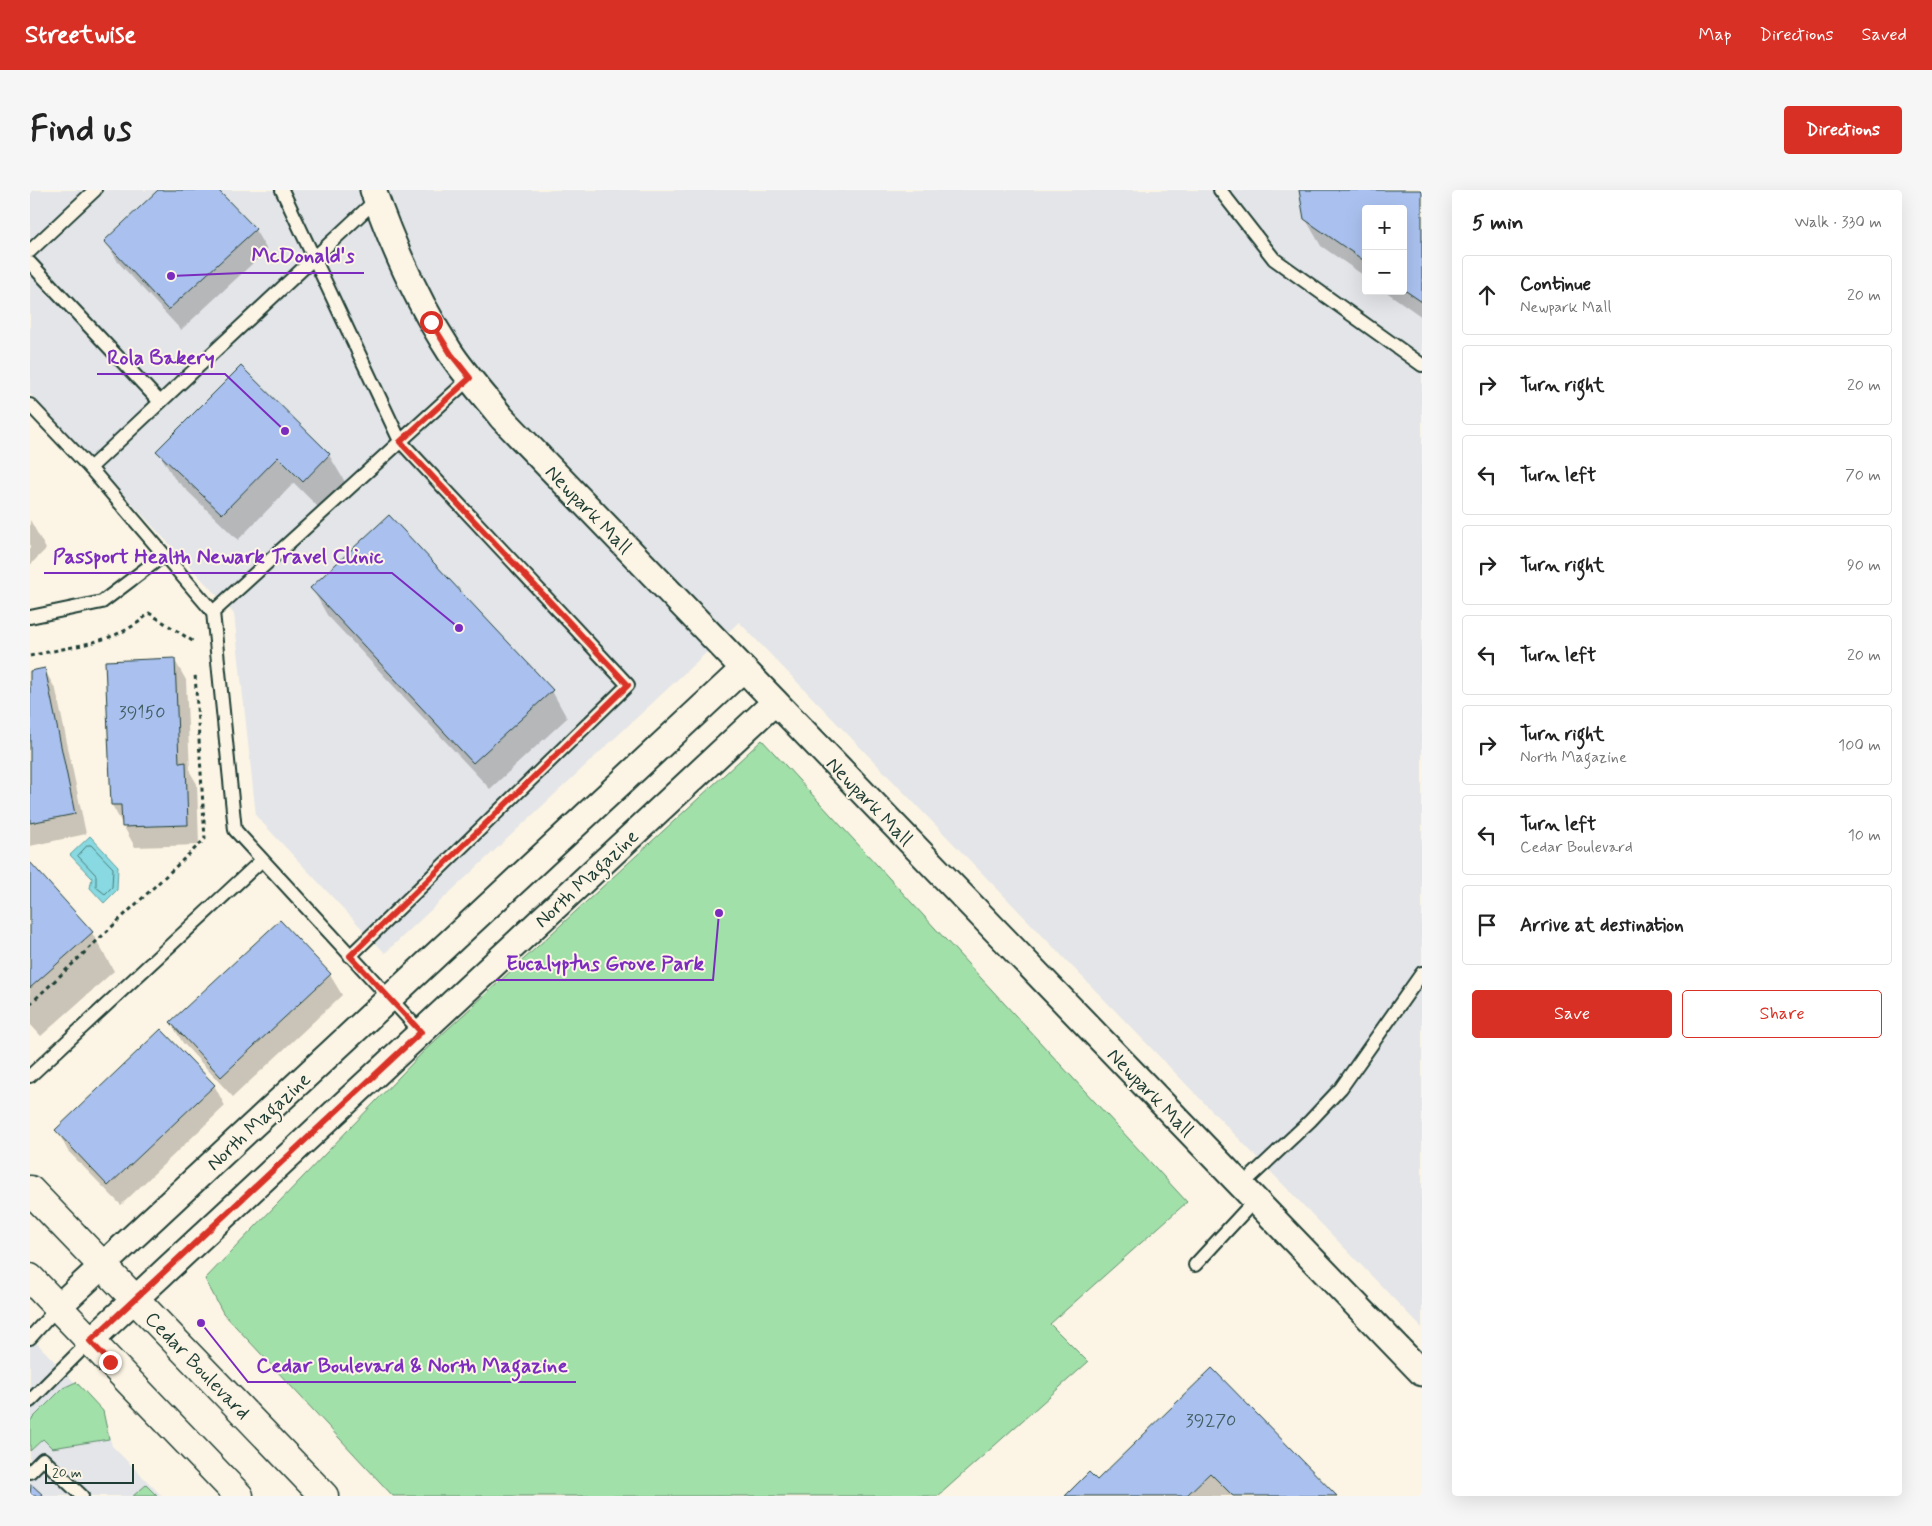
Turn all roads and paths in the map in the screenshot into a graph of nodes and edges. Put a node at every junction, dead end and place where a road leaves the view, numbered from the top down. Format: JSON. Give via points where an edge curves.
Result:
{"nodes":[{"id":1,"x":95,"y":190,"type":"edge"},
{"id":2,"x":282,"y":190,"type":"edge"},
{"id":3,"x":1220,"y":190,"type":"edge"},
{"id":4,"x":374,"y":195,"type":"edge"},
{"id":5,"x":30,"y":251,"type":"edge"},
{"id":6,"x":314,"y":258,"type":"junction"},
{"id":7,"x":30,"y":263,"type":"edge"},
{"id":8,"x":1422,"y":365,"type":"edge"},
{"id":9,"x":470,"y":378,"type":"junction"},
{"id":10,"x":160,"y":402,"type":"junction"},
{"id":11,"x":30,"y":405,"type":"edge"},
{"id":12,"x":400,"y":442,"type":"junction"},
{"id":13,"x":90,"y":468,"type":"junction"},
{"id":14,"x":164,"y":554,"type":"junction"},
{"id":15,"x":214,"y":612,"type":"junction"},
{"id":16,"x":30,"y":617,"type":"edge"},
{"id":17,"x":194,"y":648,"type":"dead end"},
{"id":18,"x":30,"y":656,"type":"edge"},
{"id":19,"x":194,"y":663,"type":"dead end"},
{"id":20,"x":742,"y":669,"type":"junction"},
{"id":21,"x":775,"y":702,"type":"junction"},
{"id":22,"x":262,"y":860,"type":"junction"},
{"id":23,"x":350,"y":956,"type":"junction"},
{"id":24,"x":1422,"y":973,"type":"edge"},
{"id":25,"x":389,"y":999,"type":"junction"},
{"id":26,"x":30,"y":1004,"type":"edge"},
{"id":27,"x":421,"y":1032,"type":"junction"},
{"id":28,"x":30,"y":1076,"type":"edge"},
{"id":29,"x":30,"y":1190,"type":"edge"},
{"id":30,"x":1248,"y":1193,"type":"junction"},
{"id":31,"x":1195,"y":1265,"type":"dead end"},
{"id":32,"x":103,"y":1266,"type":"junction"},
{"id":33,"x":30,"y":1278,"type":"edge"},
{"id":34,"x":135,"y":1299,"type":"junction"},
{"id":35,"x":58,"y":1307,"type":"junction"},
{"id":36,"x":30,"y":1338,"type":"edge"},
{"id":37,"x":90,"y":1341,"type":"junction"},
{"id":38,"x":1422,"y":1373,"type":"edge"},
{"id":39,"x":30,"y":1401,"type":"edge"},
{"id":40,"x":30,"y":1472,"type":"edge"},
{"id":41,"x":82,"y":1496,"type":"edge"},
{"id":42,"x":239,"y":1496,"type":"edge"},
{"id":43,"x":324,"y":1496,"type":"edge"}],
"edges":[{"from":1,"to":5,"type":"lane"},
{"from":2,"to":6,"type":"lane"},
{"from":3,"to":8,"type":"lane","via":[[1274,259]]},
{"from":4,"to":6,"type":"lane"},
{"from":4,"to":9,"type":"street","name":"Newpark Mall","via":[[414,290],[451,354]]},
{"from":6,"to":10,"type":"lane"},
{"from":6,"to":12,"type":"lane"},
{"from":7,"to":10,"type":"lane"},
{"from":9,"to":12,"type":"lane"},
{"from":9,"to":20,"type":"street","name":"Newpark Mall","via":[[530,448]]},
{"from":10,"to":13,"type":"lane"},
{"from":11,"to":13,"type":"lane"},
{"from":12,"to":15,"type":"lane"},
{"from":12,"to":23,"type":"lane","via":[[628,685]]},
{"from":13,"to":14,"type":"lane"},
{"from":14,"to":15,"type":"lane"},
{"from":14,"to":16,"type":"lane","via":[[102,602]]},
{"from":15,"to":22,"type":"lane","via":[[234,830]]},
{"from":17,"to":18,"type":"path","via":[[194,642],[149,613],[138,625],[117,635]]},
{"from":19,"to":26,"type":"path","via":[[205,839]]},
{"from":20,"to":21,"type":"street","name":"Newpark Mall"},
{"from":20,"to":25,"type":"street","name":"North Magazine"},
{"from":21,"to":27,"type":"street","name":"North Magazine"},
{"from":21,"to":30,"type":"street","name":"Newpark Mall"},
{"from":22,"to":23,"type":"lane"},
{"from":22,"to":28,"type":"lane"},
{"from":23,"to":25,"type":"lane"},
{"from":24,"to":30,"type":"lane","via":[[1341,1088]]},
{"from":25,"to":27,"type":"lane"},
{"from":25,"to":32,"type":"street","name":"North Magazine"},
{"from":27,"to":34,"type":"street","name":"North Magazine"},
{"from":29,"to":32,"type":"main road","name":"Cedar Boulevard"},
{"from":30,"to":31,"type":"lane"},
{"from":30,"to":38,"type":"street","name":"Newpark Mall"},
{"from":32,"to":34,"type":"main road","name":"Cedar Boulevard"},
{"from":32,"to":35,"type":"street","name":"North Magazine"},
{"from":33,"to":35,"type":"main road"},
{"from":34,"to":37,"type":"street","name":"North Magazine"},
{"from":34,"to":43,"type":"main road","name":"Cedar Boulevard"},
{"from":35,"to":36,"type":"lane"},
{"from":35,"to":37,"type":"main road"},
{"from":37,"to":39,"type":"lane"},
{"from":37,"to":42,"type":"main road"},
{"from":40,"to":41,"type":"lane","via":[[43,1459]]}]}
